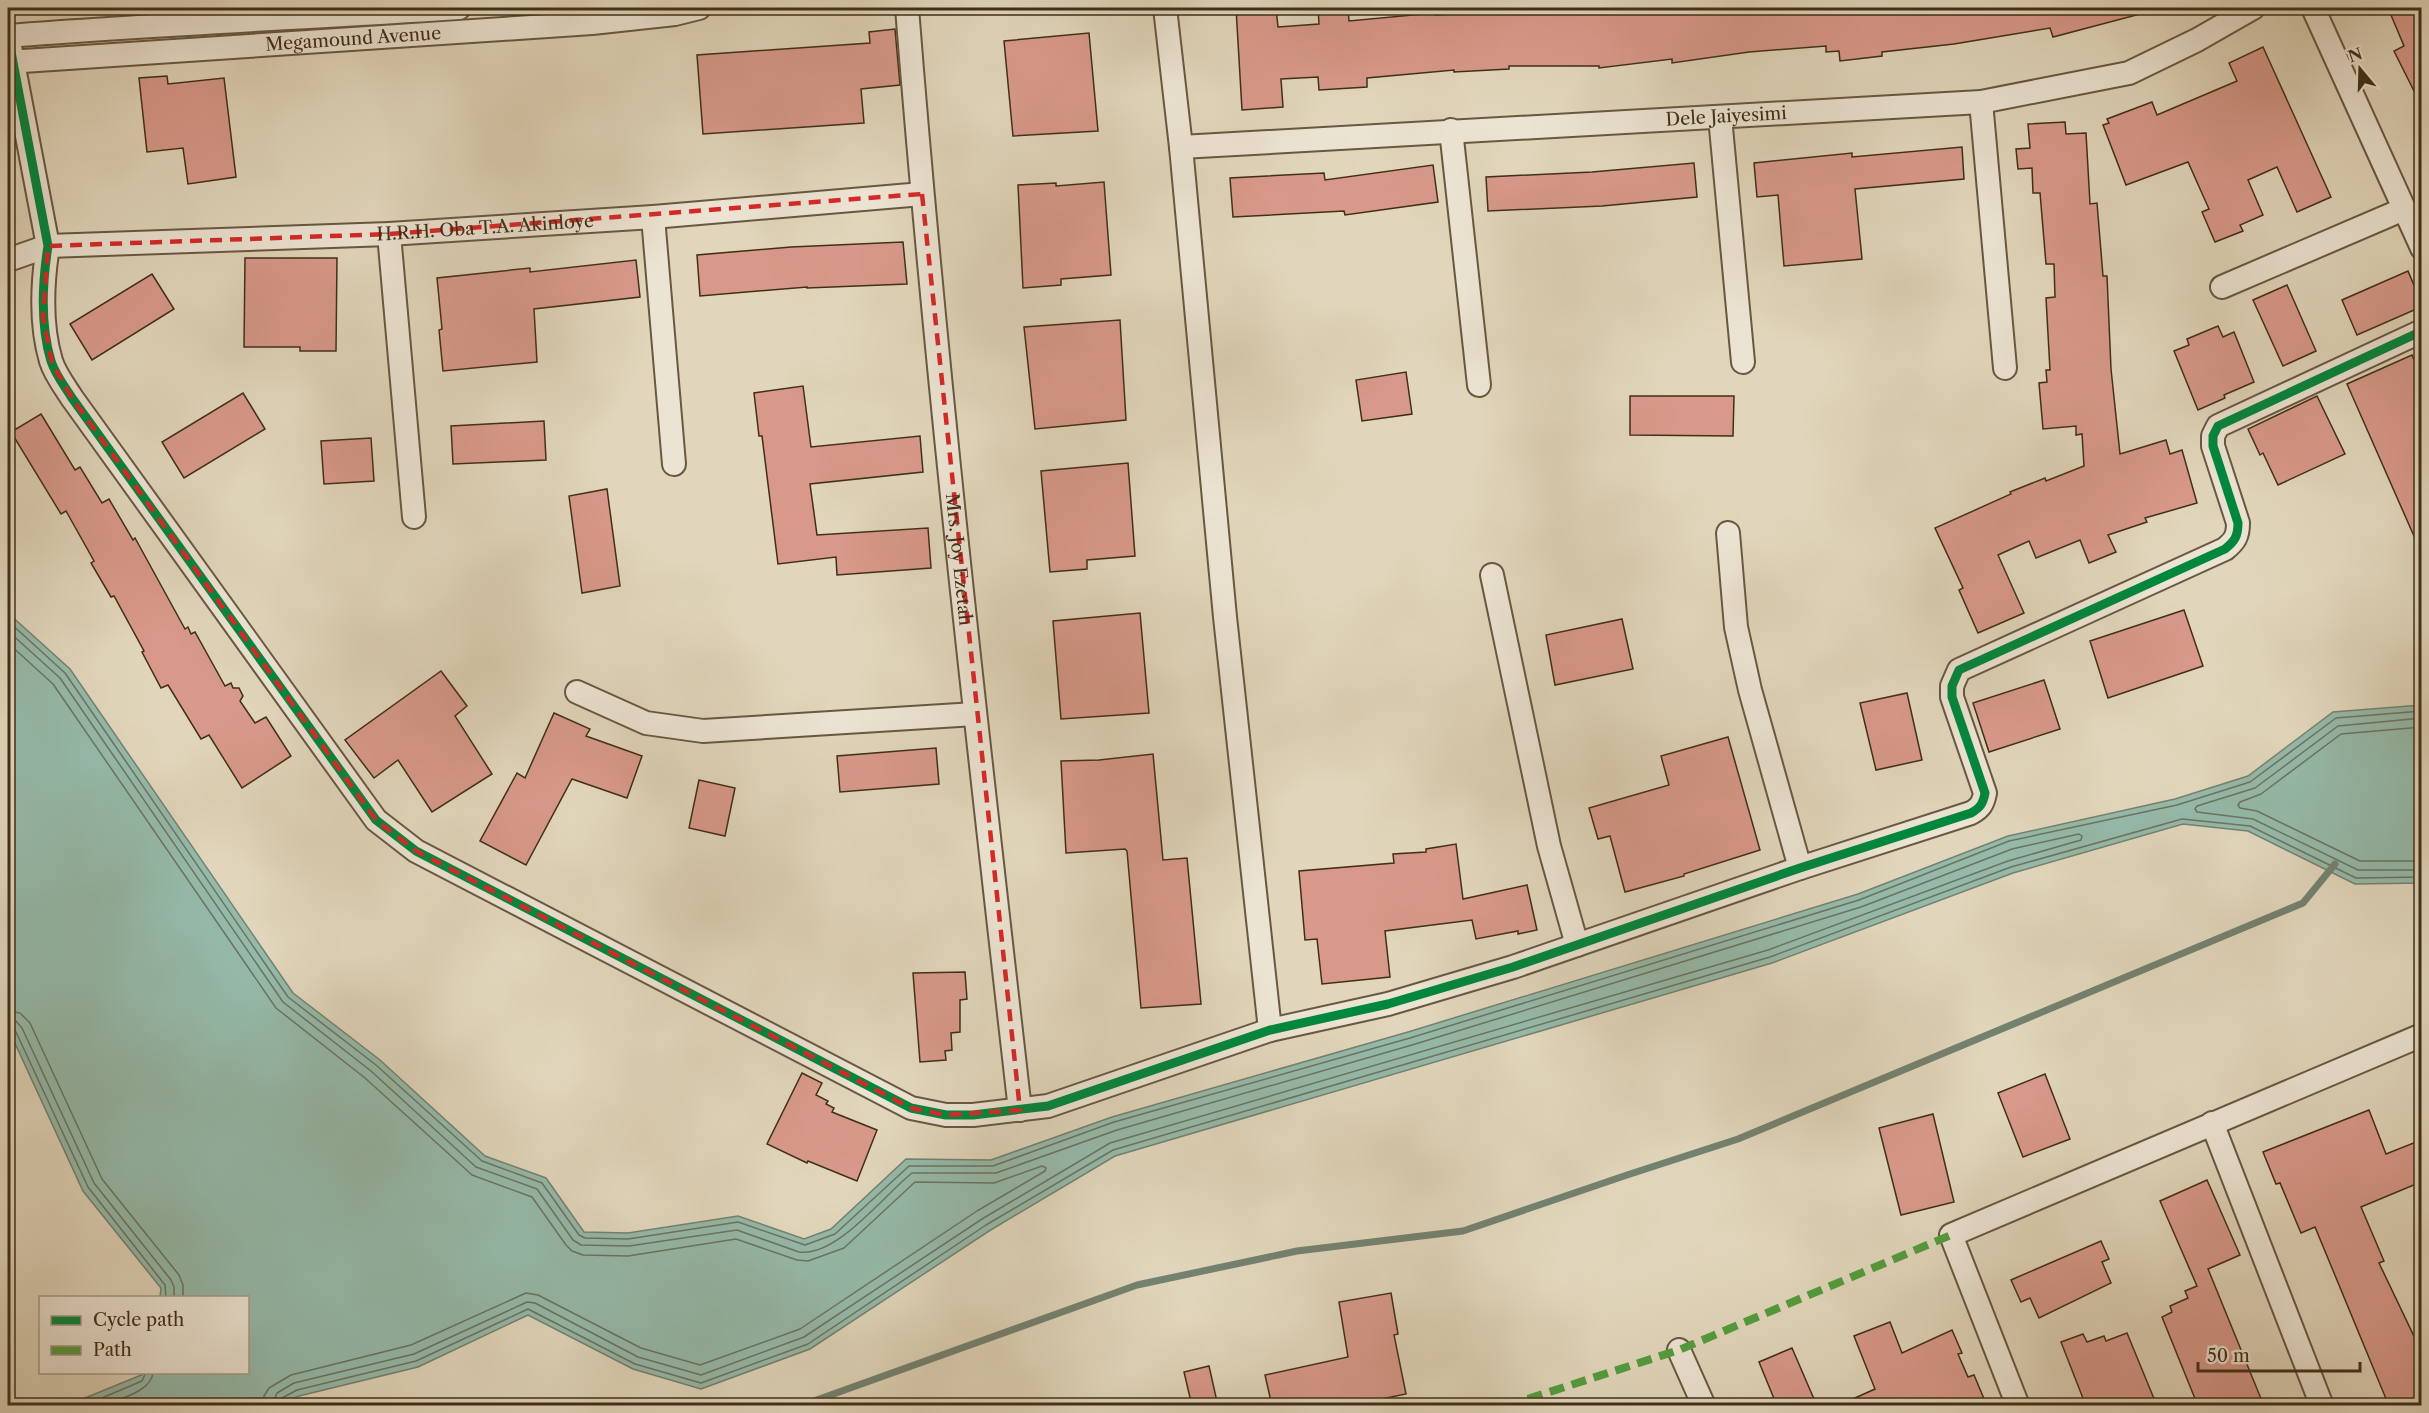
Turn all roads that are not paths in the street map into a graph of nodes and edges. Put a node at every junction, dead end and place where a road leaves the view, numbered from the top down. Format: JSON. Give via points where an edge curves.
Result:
{"nodes":[{"id":1,"x":430,"y":8,"type":"edge"},
{"id":2,"x":459,"y":8,"type":"edge"},
{"id":3,"x":699,"y":8,"type":"edge"},
{"id":4,"x":907,"y":8,"type":"edge"},
{"id":5,"x":1165,"y":8,"type":"edge"},
{"id":6,"x":2253,"y":8,"type":"edge"},
{"id":7,"x":2313,"y":8,"type":"edge"},
{"id":8,"x":266,"y":14,"type":"edge"},
{"id":9,"x":592,"y":15,"type":"edge"},
{"id":10,"x":111,"y":18,"type":"edge"},
{"id":11,"x":8,"y":36,"type":"edge"},
{"id":12,"x":10,"y":62,"type":"edge"},
{"id":13,"x":1981,"y":102,"type":"junction"},
{"id":14,"x":1720,"y":117,"type":"junction"},
{"id":15,"x":1451,"y":130,"type":"junction"},
{"id":16,"x":1181,"y":147,"type":"junction"},
{"id":17,"x":922,"y":194,"type":"junction"},
{"id":18,"x":2404,"y":209,"type":"junction"},
{"id":19,"x":653,"y":217,"type":"junction"},
{"id":20,"x":389,"y":234,"type":"junction"},
{"id":21,"x":48,"y":246,"type":"junction"},
{"id":22,"x":2421,"y":248,"type":"edge"},
{"id":23,"x":8,"y":260,"type":"edge"},
{"id":24,"x":2222,"y":287,"type":"dead end"},
{"id":25,"x":2421,"y":332,"type":"edge"},
{"id":26,"x":1743,"y":362,"type":"dead end"},
{"id":27,"x":2006,"y":368,"type":"dead end"},
{"id":28,"x":1479,"y":385,"type":"dead end"},
{"id":29,"x":675,"y":464,"type":"dead end"},
{"id":30,"x":414,"y":517,"type":"dead end"},
{"id":31,"x":1728,"y":533,"type":"dead end"},
{"id":32,"x":1492,"y":575,"type":"dead end"},
{"id":33,"x":577,"y":692,"type":"dead end"},
{"id":34,"x":975,"y":714,"type":"junction"},
{"id":35,"x":1800,"y":868,"type":"junction"},
{"id":36,"x":1577,"y":945,"type":"junction"},
{"id":37,"x":1270,"y":1030,"type":"junction"},
{"id":38,"x":2421,"y":1035,"type":"edge"},
{"id":39,"x":1020,"y":1110,"type":"junction"},
{"id":40,"x":2212,"y":1123,"type":"junction"},
{"id":41,"x":1679,"y":1350,"type":"dead end"},
{"id":42,"x":1704,"y":1406,"type":"edge"},
{"id":43,"x":2018,"y":1406,"type":"edge"},
{"id":44,"x":2322,"y":1406,"type":"edge"}],
"edges":[{"from":1,"to":2,"type":"street","name":"Megamound Avenue"},
{"from":1,"to":8,"type":"street","name":"Megamound Avenue"},
{"from":3,"to":9,"type":"street","name":"Megamound Avenue","via":[[675,14]]},
{"from":4,"to":17,"type":"street","name":"Mrs. Joy Ezetah"},
{"from":5,"to":16,"type":"street"},
{"from":6,"to":13,"type":"street","name":"Dele Jaiyesimi","via":[[2129,73]]},
{"from":7,"to":18,"type":"street"},
{"from":8,"to":10,"type":"street","name":"Megamound Avenue"},
{"from":9,"to":12,"type":"street","name":"Megamound Avenue"},
{"from":10,"to":11,"type":"street","name":"Megamound Avenue"},
{"from":11,"to":12,"type":"street"},
{"from":12,"to":21,"type":"street"},
{"from":13,"to":14,"type":"street","name":"Dele Jaiyesimi"},
{"from":13,"to":27,"type":"street"},
{"from":14,"to":15,"type":"street","name":"Dele Jaiyesimi"},
{"from":14,"to":26,"type":"street"},
{"from":15,"to":16,"type":"street","name":"Dele Jaiyesimi"},
{"from":15,"to":28,"type":"street"},
{"from":16,"to":37,"type":"street","via":[[1225,617]]},
{"from":17,"to":19,"type":"street","name":"H.R.H. Oba T.A. Akinloye"},
{"from":17,"to":34,"type":"street","name":"Mrs. Joy Ezetah"},
{"from":18,"to":22,"type":"street"},
{"from":18,"to":24,"type":"street"},
{"from":19,"to":20,"type":"street","name":"H.R.H. Oba T.A. Akinloye"},
{"from":19,"to":29,"type":"street"},
{"from":20,"to":21,"type":"street","name":"H.R.H. Oba T.A. Akinloye"},
{"from":20,"to":30,"type":"street"},
{"from":21,"to":23,"type":"street","name":"H.R.H. Oba T.A. Akinloye"},
{"from":21,"to":39,"type":"street","via":[[43,317],[57,372],[376,820],[416,851],[911,1108],[946,1115]]},
{"from":25,"to":35,"type":"street","via":[[2218,426],[2213,446],[2238,523],[2238,534],[2225,549],[1959,670],[1952,697],[1985,792],[1980,808]]},
{"from":31,"to":35,"type":"street","via":[[1736,627]]},
{"from":32,"to":36,"type":"street","via":[[1549,846]]},
{"from":33,"to":34,"type":"street","via":[[646,723],[703,731]]},
{"from":34,"to":39,"type":"street","name":"Mrs. Joy Ezetah"},
{"from":35,"to":36,"type":"street"},
{"from":36,"to":37,"type":"street","via":[[1388,1004]]},
{"from":37,"to":39,"type":"street","via":[[1048,1106]]},
{"from":38,"to":40,"type":"street"},
{"from":40,"to":43,"type":"street","via":[[1951,1235]]},
{"from":40,"to":44,"type":"street"},
{"from":41,"to":42,"type":"street"}]}
